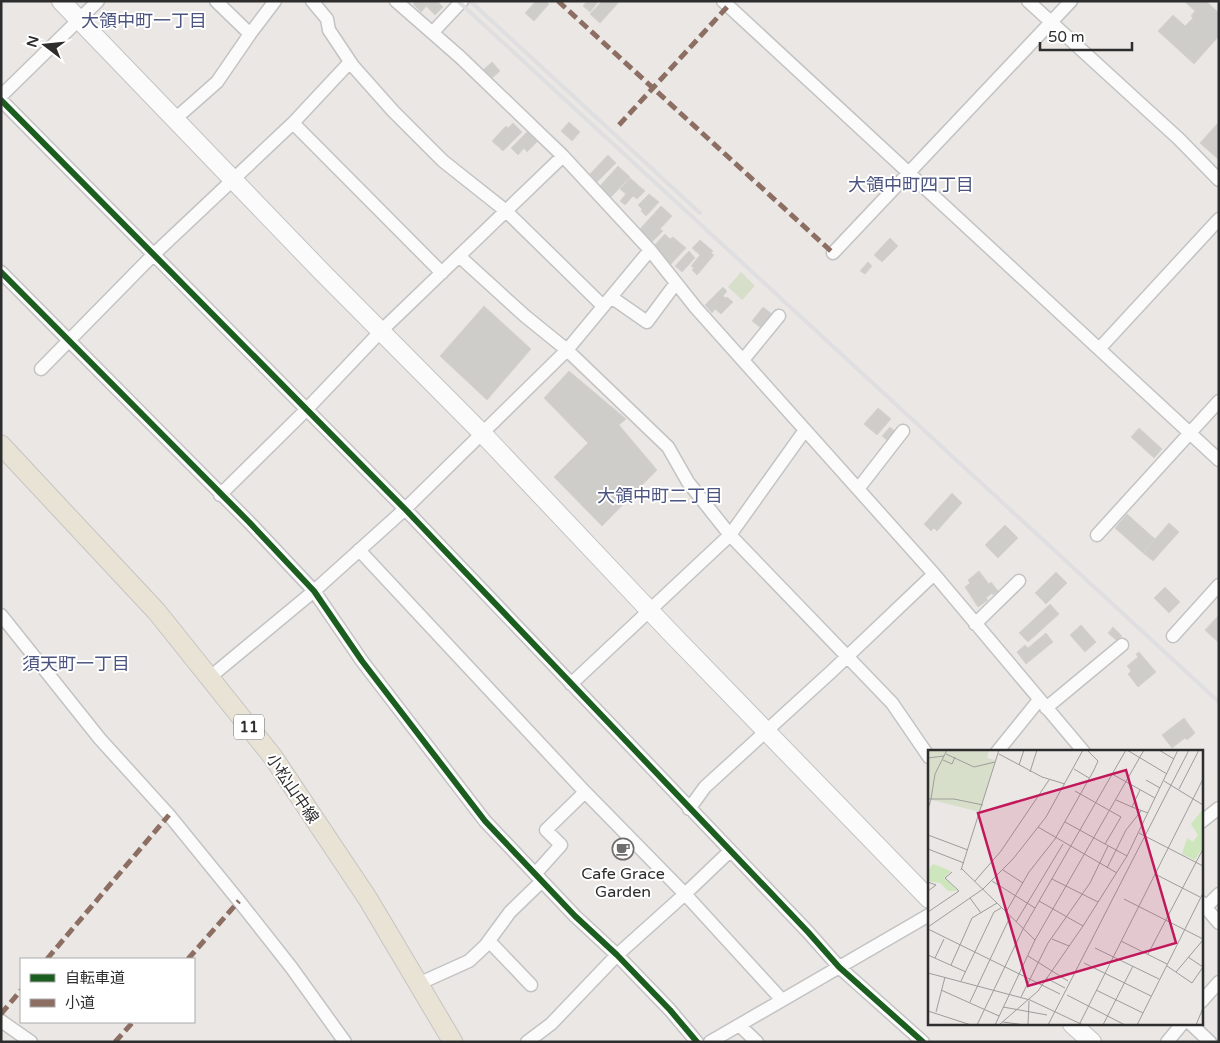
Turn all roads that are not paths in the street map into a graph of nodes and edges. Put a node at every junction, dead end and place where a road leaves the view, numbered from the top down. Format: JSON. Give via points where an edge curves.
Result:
{"nodes":[{"id":1,"x":60,"y":1,"type":"edge"},
{"id":2,"x":98,"y":1,"type":"edge"},
{"id":3,"x":216,"y":1,"type":"edge"},
{"id":4,"x":275,"y":1,"type":"edge"},
{"id":5,"x":312,"y":1,"type":"edge"},
{"id":6,"x":396,"y":1,"type":"edge"},
{"id":7,"x":462,"y":1,"type":"edge"},
{"id":8,"x":1028,"y":1,"type":"edge"},
{"id":9,"x":1071,"y":1,"type":"edge"},
{"id":10,"x":728,"y":3,"type":"edge"},
{"id":11,"x":80,"y":20,"type":"junction"},
{"id":12,"x":1052,"y":23,"type":"junction"},
{"id":13,"x":433,"y":32,"type":"junction"},
{"id":14,"x":250,"y":34,"type":"junction"},
{"id":15,"x":350,"y":62,"type":"junction"},
{"id":16,"x":1,"y":96,"type":"edge"},
{"id":17,"x":1,"y":100,"type":"edge"},
{"id":18,"x":175,"y":119,"type":"junction"},
{"id":19,"x":293,"y":123,"type":"junction"},
{"id":20,"x":563,"y":156,"type":"junction"},
{"id":21,"x":909,"y":173,"type":"junction"},
{"id":22,"x":233,"y":179,"type":"junction"},
{"id":23,"x":1219,"y":180,"type":"edge"},
{"id":24,"x":506,"y":211,"type":"junction"},
{"id":25,"x":1219,"y":219,"type":"edge"},
{"id":26,"x":650,"y":250,"type":"junction"},
{"id":27,"x":833,"y":253,"type":"dead end"},
{"id":28,"x":153,"y":255,"type":"junction"},
{"id":29,"x":459,"y":256,"type":"junction"},
{"id":30,"x":1,"y":272,"type":"edge"},
{"id":31,"x":442,"y":273,"type":"junction"},
{"id":32,"x":676,"y":283,"type":"junction"},
{"id":33,"x":607,"y":302,"type":"junction"},
{"id":34,"x":779,"y":316,"type":"dead end"},
{"id":35,"x":381,"y":331,"type":"junction"},
{"id":36,"x":69,"y":341,"type":"junction"},
{"id":37,"x":1099,"y":349,"type":"junction"},
{"id":38,"x":567,"y":350,"type":"junction"},
{"id":39,"x":743,"y":360,"type":"junction"},
{"id":40,"x":41,"y":369,"type":"dead end"},
{"id":41,"x":1219,"y":401,"type":"edge"},
{"id":42,"x":306,"y":410,"type":"junction"},
{"id":43,"x":805,"y":430,"type":"junction"},
{"id":44,"x":903,"y":431,"type":"dead end"},
{"id":45,"x":482,"y":432,"type":"junction"},
{"id":46,"x":1190,"y":433,"type":"junction"},
{"id":47,"x":1,"y":445,"type":"edge"},
{"id":48,"x":1219,"y":460,"type":"edge"},
{"id":49,"x":858,"y":489,"type":"junction"},
{"id":50,"x":220,"y":495,"type":"junction"},
{"id":51,"x":405,"y":509,"type":"junction"},
{"id":52,"x":1097,"y":535,"type":"dead end"},
{"id":53,"x":730,"y":536,"type":"junction"},
{"id":54,"x":359,"y":550,"type":"junction"},
{"id":55,"x":934,"y":574,"type":"junction"},
{"id":56,"x":1019,"y":581,"type":"dead end"},
{"id":57,"x":1219,"y":585,"type":"edge"},
{"id":58,"x":314,"y":591,"type":"junction"},
{"id":59,"x":651,"y":611,"type":"junction"},
{"id":60,"x":1,"y":615,"type":"edge"},
{"id":61,"x":975,"y":624,"type":"junction"},
{"id":62,"x":1173,"y":636,"type":"dead end"},
{"id":63,"x":1122,"y":645,"type":"dead end"},
{"id":64,"x":847,"y":657,"type":"junction"},
{"id":65,"x":209,"y":678,"type":"junction"},
{"id":66,"x":571,"y":684,"type":"junction"},
{"id":67,"x":1043,"y":704,"type":"junction"},
{"id":68,"x":766,"y":731,"type":"junction"},
{"id":69,"x":999,"y":750,"type":"edge"},
{"id":70,"x":1082,"y":750,"type":"edge"},
{"id":71,"x":928,"y":757,"type":"edge"},
{"id":72,"x":585,"y":792,"type":"junction"},
{"id":73,"x":1219,"y":808,"type":"edge"},
{"id":74,"x":689,"y":809,"type":"junction"},
{"id":75,"x":1202,"y":821,"type":"edge"},
{"id":76,"x":730,"y":851,"type":"junction"},
{"id":77,"x":538,"y":877,"type":"junction"},
{"id":78,"x":685,"y":894,"type":"junction"},
{"id":79,"x":1219,"y":894,"type":"edge"},
{"id":80,"x":928,"y":898,"type":"edge"},
{"id":81,"x":1204,"y":904,"type":"edge"},
{"id":82,"x":928,"y":916,"type":"edge"},
{"id":83,"x":1219,"y":923,"type":"edge"},
{"id":84,"x":489,"y":941,"type":"junction"},
{"id":85,"x":617,"y":955,"type":"junction"},
{"id":86,"x":839,"y":967,"type":"junction"},
{"id":87,"x":1219,"y":982,"type":"edge"},
{"id":88,"x":418,"y":984,"type":"junction"},
{"id":89,"x":531,"y":984,"type":"dead end"},
{"id":90,"x":782,"y":1000,"type":"junction"},
{"id":91,"x":1202,"y":1001,"type":"edge"},
{"id":92,"x":1,"y":1021,"type":"edge"},
{"id":93,"x":739,"y":1025,"type":"junction"},
{"id":94,"x":1074,"y":1026,"type":"edge"},
{"id":95,"x":1180,"y":1026,"type":"edge"},
{"id":96,"x":1192,"y":1026,"type":"edge"},
{"id":97,"x":31,"y":1042,"type":"edge"},
{"id":98,"x":345,"y":1042,"type":"edge"},
{"id":99,"x":453,"y":1042,"type":"edge"},
{"id":100,"x":527,"y":1042,"type":"edge"},
{"id":101,"x":697,"y":1042,"type":"edge"},
{"id":102,"x":710,"y":1042,"type":"edge"},
{"id":103,"x":758,"y":1042,"type":"edge"},
{"id":104,"x":923,"y":1042,"type":"edge"},
{"id":105,"x":1092,"y":1042,"type":"edge"},
{"id":106,"x":1166,"y":1042,"type":"edge"},
{"id":107,"x":1210,"y":1042,"type":"edge"}],
"edges":[{"from":1,"to":11,"type":"street"},
{"from":2,"to":11,"type":"street"},
{"from":3,"to":14,"type":"street"},
{"from":4,"to":14,"type":"street"},
{"from":5,"to":15,"type":"street","via":[[327,20],[329,30]]},
{"from":6,"to":13,"type":"street"},
{"from":7,"to":13,"type":"street"},
{"from":8,"to":12,"type":"street"},
{"from":9,"to":12,"type":"street"},
{"from":10,"to":21,"type":"street"},
{"from":11,"to":16,"type":"street"},
{"from":11,"to":18,"type":"street"},
{"from":12,"to":21,"type":"street"},
{"from":12,"to":23,"type":"street"},
{"from":13,"to":20,"type":"street"},
{"from":14,"to":18,"type":"street","via":[[217,82]]},
{"from":15,"to":19,"type":"street"},
{"from":15,"to":24,"type":"street","via":[[443,161]]},
{"from":17,"to":28,"type":"street"},
{"from":18,"to":22,"type":"street"},
{"from":19,"to":22,"type":"street"},
{"from":19,"to":31,"type":"street"},
{"from":20,"to":24,"type":"street"},
{"from":20,"to":26,"type":"street"},
{"from":21,"to":27,"type":"street"},
{"from":21,"to":37,"type":"street"},
{"from":22,"to":28,"type":"street"},
{"from":22,"to":35,"type":"street"},
{"from":24,"to":29,"type":"street"},
{"from":24,"to":33,"type":"street"},
{"from":25,"to":37,"type":"street"},
{"from":26,"to":32,"type":"street"},
{"from":26,"to":33,"type":"street"},
{"from":28,"to":36,"type":"street"},
{"from":28,"to":42,"type":"street"},
{"from":29,"to":31,"type":"street"},
{"from":29,"to":38,"type":"street"},
{"from":30,"to":36,"type":"street"},
{"from":31,"to":35,"type":"street"},
{"from":32,"to":33,"type":"street","via":[[646,322]]},
{"from":32,"to":39,"type":"street"},
{"from":33,"to":38,"type":"street"},
{"from":34,"to":39,"type":"street"},
{"from":35,"to":42,"type":"street"},
{"from":35,"to":45,"type":"street"},
{"from":36,"to":40,"type":"street"},
{"from":36,"to":50,"type":"street"},
{"from":37,"to":46,"type":"street"},
{"from":38,"to":45,"type":"street"},
{"from":38,"to":53,"type":"street","via":[[668,447],[688,482]]},
{"from":39,"to":43,"type":"street"},
{"from":41,"to":46,"type":"street"},
{"from":42,"to":50,"type":"street"},
{"from":42,"to":51,"type":"street"},
{"from":43,"to":49,"type":"street"},
{"from":43,"to":53,"type":"street"},
{"from":44,"to":49,"type":"street"},
{"from":45,"to":51,"type":"street"},
{"from":45,"to":59,"type":"street"},
{"from":46,"to":48,"type":"street"},
{"from":46,"to":52,"type":"street"},
{"from":47,"to":65,"type":"main road","name":"小松山中線","number":"11","via":[[157,612]]},
{"from":49,"to":55,"type":"street"},
{"from":50,"to":58,"type":"street"},
{"from":51,"to":54,"type":"street"},
{"from":51,"to":66,"type":"street"},
{"from":53,"to":59,"type":"street"},
{"from":53,"to":64,"type":"street"},
{"from":54,"to":58,"type":"street"},
{"from":54,"to":72,"type":"street"},
{"from":55,"to":61,"type":"street"},
{"from":55,"to":64,"type":"street"},
{"from":56,"to":61,"type":"street"},
{"from":57,"to":62,"type":"street"},
{"from":58,"to":65,"type":"street"},
{"from":58,"to":77,"type":"street","via":[[438,761],[485,821]]},
{"from":59,"to":66,"type":"street"},
{"from":59,"to":68,"type":"street"},
{"from":60,"to":98,"type":"street","via":[[100,739],[169,815],[291,967]]},
{"from":61,"to":67,"type":"street"},
{"from":63,"to":67,"type":"street"},
{"from":64,"to":68,"type":"street"},
{"from":64,"to":71,"type":"street","via":[[892,703]]},
{"from":65,"to":88,"type":"main road","name":"小松山中線","number":"11","via":[[273,757],[368,899]]},
{"from":66,"to":74,"type":"street"},
{"from":67,"to":69,"type":"street"},
{"from":67,"to":70,"type":"street"},
{"from":68,"to":74,"type":"street","via":[[705,787]]},
{"from":68,"to":80,"type":"street"},
{"from":72,"to":77,"type":"street","via":[[546,830],[561,845]]},
{"from":72,"to":78,"type":"street"},
{"from":73,"to":75,"type":"street"},
{"from":74,"to":76,"type":"street"},
{"from":76,"to":78,"type":"street"},
{"from":76,"to":86,"type":"street"},
{"from":77,"to":84,"type":"street"},
{"from":77,"to":85,"type":"street"},
{"from":78,"to":85,"type":"street"},
{"from":78,"to":90,"type":"street"},
{"from":79,"to":81,"type":"street"},
{"from":81,"to":83,"type":"street"},
{"from":82,"to":86,"type":"street"},
{"from":84,"to":88,"type":"street","via":[[470,962]]},
{"from":84,"to":89,"type":"street"},
{"from":85,"to":100,"type":"street","via":[[551,1024]]},
{"from":85,"to":101,"type":"street"},
{"from":86,"to":90,"type":"street"},
{"from":86,"to":104,"type":"street"},
{"from":87,"to":91,"type":"street"},
{"from":88,"to":99,"type":"main road","name":"小松山中線","number":"11"},
{"from":90,"to":93,"type":"street"},
{"from":92,"to":97,"type":"street"},
{"from":93,"to":102,"type":"street"},
{"from":93,"to":103,"type":"street"},
{"from":94,"to":105,"type":"street"},
{"from":95,"to":106,"type":"street"},
{"from":96,"to":107,"type":"street"}]}
